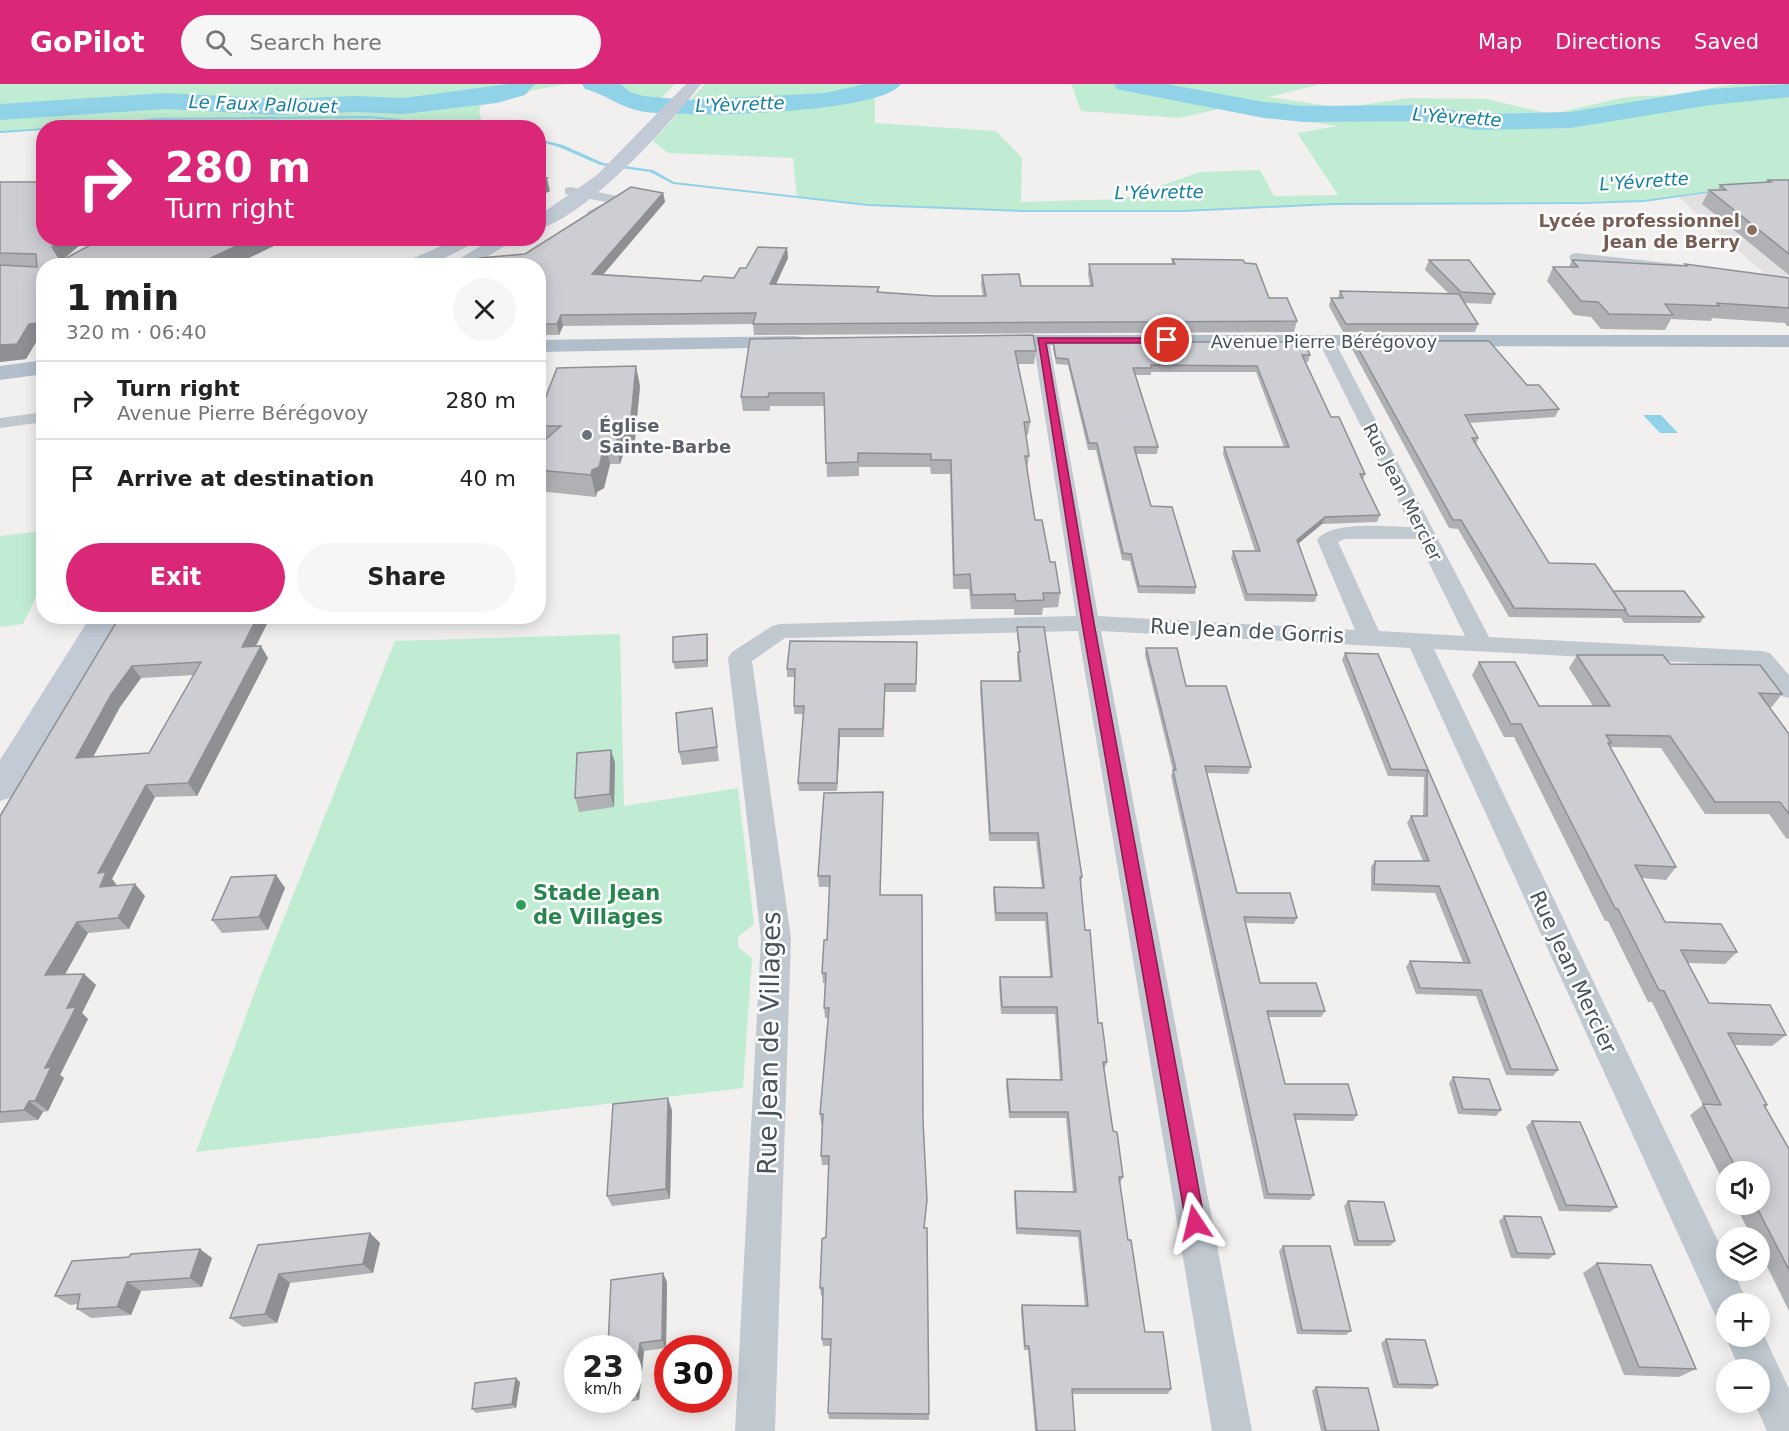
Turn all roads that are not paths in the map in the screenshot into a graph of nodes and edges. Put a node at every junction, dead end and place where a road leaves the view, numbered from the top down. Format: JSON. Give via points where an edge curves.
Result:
{"nodes":[{"id":1,"x":694,"y":84,"type":"edge"},
{"id":2,"x":578,"y":193,"type":"junction"},
{"id":3,"x":546,"y":204,"type":"edge"},
{"id":4,"x":546,"y":218,"type":"edge"},
{"id":5,"x":579,"y":223,"type":"edge"},
{"id":6,"x":471,"y":246,"type":"edge"},
{"id":7,"x":472,"y":246,"type":"edge"},
{"id":8,"x":473,"y":246,"type":"edge"},
{"id":9,"x":476,"y":246,"type":"edge"},
{"id":10,"x":1576,"y":257,"type":"dead end"},
{"id":11,"x":436,"y":258,"type":"edge"},
{"id":12,"x":446,"y":258,"type":"edge"},
{"id":13,"x":463,"y":258,"type":"edge"},
{"id":14,"x":494,"y":258,"type":"edge"},
{"id":15,"x":1700,"y":271,"type":"edge"},
{"id":16,"x":1041,"y":340,"type":"junction"},
{"id":17,"x":1326,"y":340,"type":"junction"},
{"id":18,"x":967,"y":341,"type":"edge"},
{"id":19,"x":1678,"y":341,"type":"junction"},
{"id":20,"x":1789,"y":341,"type":"edge"},
{"id":21,"x":817,"y":342,"type":"edge"},
{"id":22,"x":546,"y":346,"type":"edge"},
{"id":23,"x":1789,"y":347,"type":"edge"},
{"id":24,"x":36,"y":368,"type":"edge"},
{"id":25,"x":3,"y":373,"type":"edge"},
{"id":26,"x":36,"y":418,"type":"edge"},
{"id":27,"x":0,"y":423,"type":"edge"},
{"id":28,"x":1423,"y":533,"type":"junction"},
{"id":29,"x":1088,"y":623,"type":"junction"},
{"id":30,"x":101,"y":624,"type":"edge"},
{"id":31,"x":1370,"y":637,"type":"junction"},
{"id":32,"x":1418,"y":640,"type":"junction"},
{"id":33,"x":1482,"y":644,"type":"junction"},
{"id":34,"x":740,"y":658,"type":"joint"},
{"id":35,"x":1789,"y":690,"type":"edge"},
{"id":36,"x":0,"y":788,"type":"edge"},
{"id":37,"x":1724,"y":1293,"type":"edge"},
{"id":38,"x":1749,"y":1347,"type":"edge"},
{"id":39,"x":755,"y":1431,"type":"edge"},
{"id":40,"x":1232,"y":1431,"type":"edge"},
{"id":41,"x":1788,"y":1431,"type":"edge"}],
"edges":[{"from":1,"to":2,"type":"main road","via":[[618,165]]},
{"from":2,"to":3,"type":"main road"},
{"from":2,"to":4,"type":"main road"},
{"from":2,"to":5,"type":"street","via":[[618,200]]},
{"from":6,"to":11,"type":"main road"},
{"from":7,"to":12,"type":"main road"},
{"from":8,"to":13,"type":"main road"},
{"from":9,"to":14,"type":"street"},
{"from":10,"to":15,"type":"street"},
{"from":16,"to":17,"type":"main road","name":"Avenue Pierre Bérégovoy"},
{"from":16,"to":18,"type":"main road","name":"Avenue Pierre Bérégovoy"},
{"from":16,"to":29,"type":"street"},
{"from":17,"to":19,"type":"main road","name":"Avenue Pierre Bérégovoy"},
{"from":17,"to":28,"type":"street","name":"Rue Jean Mercier"},
{"from":19,"to":20,"type":"main road","name":"Avenue Pierre Bérégovoy"},
{"from":19,"to":23,"type":"main road","name":"Avenue Pierre Bérégovoy"},
{"from":21,"to":22,"type":"main road"},
{"from":24,"to":25,"type":"main road"},
{"from":26,"to":27,"type":"street"},
{"from":28,"to":31,"type":"street","via":[[1342,533],[1327,540]]},
{"from":28,"to":33,"type":"street","name":"Rue Jean Mercier"},
{"from":29,"to":31,"type":"street","name":"Rue Jean de Gorris"},
{"from":29,"to":34,"type":"street","name":"Rue Jean de Gorris","via":[[780,631]]},
{"from":29,"to":40,"type":"street"},
{"from":30,"to":36,"type":"main road"},
{"from":31,"to":32,"type":"street","name":"Rue Jean de Gorris"},
{"from":32,"to":33,"type":"street","name":"Rue Jean de Gorris"},
{"from":32,"to":37,"type":"street","name":"Rue Jean Mercier"},
{"from":33,"to":35,"type":"street","name":"Rue Jean de Gorris","via":[[1762,659]]},
{"from":34,"to":39,"type":"street","name":"Rue Jean de Villages","via":[[776,938]]},
{"from":38,"to":41,"type":"street"}]}
